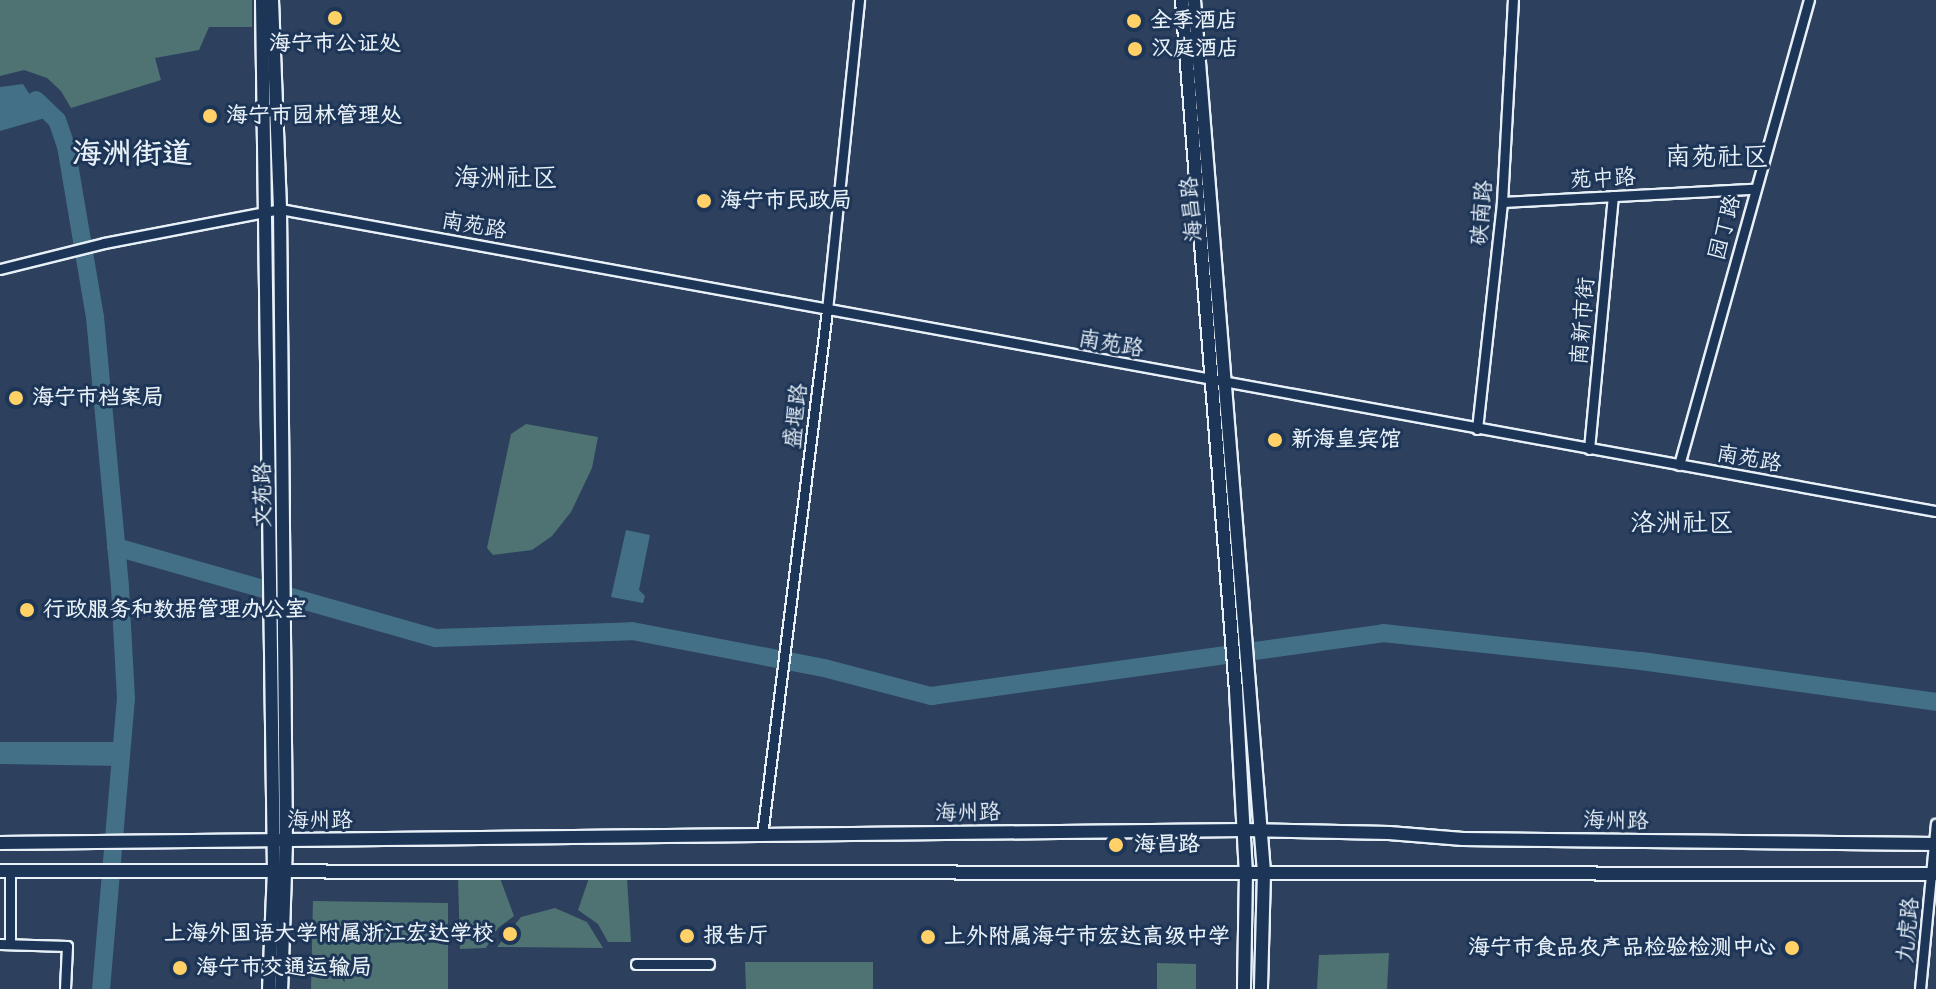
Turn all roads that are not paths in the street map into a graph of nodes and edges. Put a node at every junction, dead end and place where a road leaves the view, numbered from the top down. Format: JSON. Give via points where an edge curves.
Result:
{"nodes":[{"id":1,"x":262,"y":0,"type":"edge"},
{"id":2,"x":272,"y":0,"type":"edge"},
{"id":3,"x":859,"y":0,"type":"edge"},
{"id":4,"x":1182,"y":0,"type":"edge"},
{"id":5,"x":1194,"y":0,"type":"edge"},
{"id":6,"x":1513,"y":0,"type":"edge"},
{"id":7,"x":1809,"y":0,"type":"edge"},
{"id":8,"x":1754,"y":189,"type":"junction"},
{"id":9,"x":1613,"y":196,"type":"junction"},
{"id":10,"x":1502,"y":202,"type":"junction"},
{"id":11,"x":280,"y":209,"type":"junction"},
{"id":12,"x":263,"y":210,"type":"junction"},
{"id":13,"x":0,"y":269,"type":"edge"},
{"id":14,"x":827,"y":310,"type":"junction"},
{"id":15,"x":1213,"y":381,"type":"junction"},
{"id":16,"x":1227,"y":383,"type":"junction"},
{"id":17,"x":1477,"y":429,"type":"junction"},
{"id":18,"x":1589,"y":449,"type":"junction"},
{"id":19,"x":1679,"y":465,"type":"junction"},
{"id":20,"x":1936,"y":511,"type":"edge"},
{"id":21,"x":1936,"y":824,"type":"edge"},
{"id":22,"x":1244,"y":830,"type":"junction"},
{"id":23,"x":1261,"y":830,"type":"junction"},
{"id":24,"x":762,"y":835,"type":"junction"},
{"id":25,"x":272,"y":841,"type":"junction"},
{"id":26,"x":286,"y":842,"type":"junction"},
{"id":27,"x":0,"y":843,"type":"edge"},
{"id":28,"x":1934,"y":844,"type":"edge"},
{"id":29,"x":280,"y":870,"type":"junction"},
{"id":30,"x":5,"y":871,"type":"edge"},
{"id":31,"x":1246,"y":872,"type":"junction"},
{"id":32,"x":1264,"y":872,"type":"junction"},
{"id":33,"x":1934,"y":874,"type":"edge"},
{"id":34,"x":5,"y":944,"type":"edge"},
{"id":35,"x":636,"y":964,"type":"dead end"},
{"id":36,"x":709,"y":964,"type":"dead end"},
{"id":37,"x":65,"y":989,"type":"edge"},
{"id":38,"x":269,"y":989,"type":"edge"},
{"id":39,"x":281,"y":989,"type":"edge"},
{"id":40,"x":1244,"y":989,"type":"edge"},
{"id":41,"x":1261,"y":989,"type":"edge"},
{"id":42,"x":1920,"y":989,"type":"edge"}],
"edges":[{"from":1,"to":12,"type":"main road","name":"文苑路"},
{"from":2,"to":11,"type":"main road","name":"文苑路"},
{"from":3,"to":14,"type":"street","name":"盛堰路"},
{"from":4,"to":15,"type":"main road","name":"海昌路"},
{"from":5,"to":16,"type":"main road","name":"海昌路"},
{"from":6,"to":10,"type":"street","name":"硖南路"},
{"from":7,"to":8,"type":"street","name":"园丁路"},
{"from":8,"to":9,"type":"street","name":"苑中路"},
{"from":8,"to":19,"type":"street","name":"园丁路"},
{"from":9,"to":10,"type":"street","name":"苑中路"},
{"from":9,"to":18,"type":"street","name":"南新市街"},
{"from":10,"to":17,"type":"street","name":"硖南路"},
{"from":11,"to":12,"type":"street","name":"南苑路"},
{"from":11,"to":14,"type":"street","name":"南苑路"},
{"from":11,"to":26,"type":"main road","name":"文苑路"},
{"from":12,"to":13,"type":"street","name":"南苑路"},
{"from":12,"to":25,"type":"main road","name":"文苑路"},
{"from":14,"to":15,"type":"street","name":"南苑路"},
{"from":14,"to":24,"type":"street","name":"盛堰路"},
{"from":15,"to":16,"type":"street","name":"南苑路"},
{"from":15,"to":22,"type":"main road","name":"海昌路"},
{"from":16,"to":17,"type":"street","name":"南苑路"},
{"from":16,"to":23,"type":"main road","name":"海昌路"},
{"from":17,"to":18,"type":"street","name":"南苑路"},
{"from":18,"to":19,"type":"street","name":"南苑路"},
{"from":19,"to":20,"type":"street","name":"南苑路"},
{"from":21,"to":28,"type":"street","name":"九虎路"},
{"from":22,"to":23,"type":"main road","name":"海州路"},
{"from":22,"to":24,"type":"main road","name":"海州路"},
{"from":22,"to":31,"type":"main road","name":"海昌路"},
{"from":23,"to":28,"type":"main road","name":"海州路","via":[[1463,839]]},
{"from":23,"to":32,"type":"main road","name":"海昌路"},
{"from":24,"to":26,"type":"main road","name":"海州路"},
{"from":25,"to":26,"type":"main road","name":"海州路"},
{"from":25,"to":27,"type":"main road","name":"海州路"},
{"from":25,"to":29,"type":"main road","name":"文苑路"},
{"from":26,"to":29,"type":"main road","name":"文苑路"},
{"from":28,"to":33,"type":"street","name":"九虎路"},
{"from":29,"to":30,"type":"main road"},
{"from":29,"to":31,"type":"main road"},
{"from":29,"to":38,"type":"main road","name":"文苑路"},
{"from":29,"to":39,"type":"main road","name":"文苑路"},
{"from":30,"to":34,"type":"street"},
{"from":31,"to":32,"type":"main road"},
{"from":31,"to":40,"type":"main road","name":"海昌路"},
{"from":32,"to":33,"type":"main road"},
{"from":32,"to":41,"type":"main road","name":"海昌路"},
{"from":33,"to":42,"type":"street","name":"九虎路"},
{"from":34,"to":37,"type":"street","via":[[67,946]]},
{"from":35,"to":36,"type":"street"}]}
